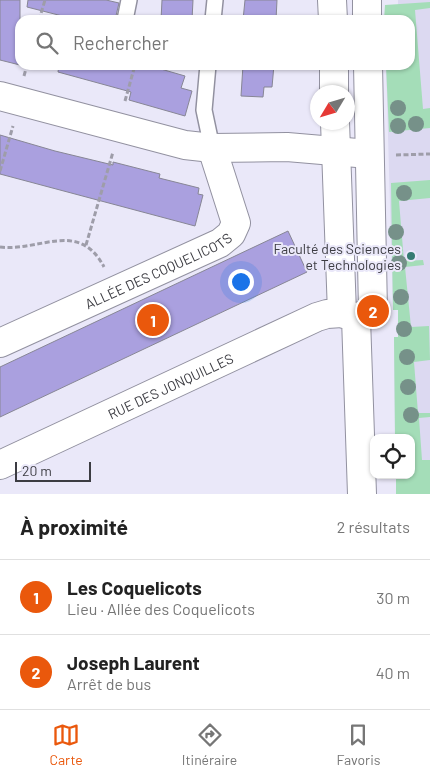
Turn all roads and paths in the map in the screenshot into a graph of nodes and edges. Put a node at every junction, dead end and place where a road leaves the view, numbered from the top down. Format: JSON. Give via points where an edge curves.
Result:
{"nodes":[{"id":1,"x":45,"y":0,"type":"edge"},
{"id":2,"x":129,"y":0,"type":"edge"},
{"id":3,"x":215,"y":0,"type":"edge"},
{"id":4,"x":332,"y":0,"type":"edge"},
{"id":5,"x":367,"y":0,"type":"edge"},
{"id":6,"x":40,"y":15,"type":"edge"},
{"id":7,"x":126,"y":15,"type":"edge"},
{"id":8,"x":214,"y":15,"type":"edge"},
{"id":9,"x":333,"y":15,"type":"edge"},
{"id":10,"x":367,"y":15,"type":"edge"},
{"id":11,"x":26,"y":70,"type":"edge"},
{"id":12,"x":134,"y":70,"type":"edge"},
{"id":13,"x":208,"y":70,"type":"edge"},
{"id":14,"x":334,"y":70,"type":"edge"},
{"id":15,"x":369,"y":70,"type":"edge"},
{"id":16,"x":25,"y":73,"type":"dead end"},
{"id":17,"x":334,"y":85,"type":"edge"},
{"id":18,"x":10,"y":99,"type":"edge"},
{"id":19,"x":125,"y":99,"type":"dead end"},
{"id":20,"x":120,"y":129,"type":"junction"},
{"id":21,"x":335,"y":130,"type":"edge"},
{"id":22,"x":212,"y":148,"type":"junction"},
{"id":23,"x":335,"y":152,"type":"junction"},
{"id":24,"x":380,"y":154,"type":"junction"},
{"id":25,"x":430,"y":154,"type":"edge"},
{"id":26,"x":0,"y":171,"type":"edge"},
{"id":27,"x":86,"y":245,"type":"junction"},
{"id":28,"x":0,"y":247,"type":"edge"},
{"id":29,"x":98,"y":255,"type":"dead end"},
{"id":30,"x":349,"y":315,"type":"junction"},
{"id":31,"x":0,"y":343,"type":"edge"},
{"id":32,"x":0,"y":465,"type":"edge"},
{"id":33,"x":362,"y":494,"type":"edge"}],
"edges":[{"from":1,"to":6,"type":"path"},
{"from":2,"to":7,"type":"lane"},
{"from":3,"to":8,"type":"lane"},
{"from":4,"to":9,"type":"street"},
{"from":5,"to":10,"type":"street"},
{"from":11,"to":16,"type":"path"},
{"from":12,"to":19,"type":"path"},
{"from":13,"to":22,"type":"lane","via":[[204,110]]},
{"from":14,"to":17,"type":"street"},
{"from":15,"to":24,"type":"street"},
{"from":18,"to":20,"type":"street"},
{"from":18,"to":26,"type":"path"},
{"from":20,"to":22,"type":"street"},
{"from":20,"to":27,"type":"path"},
{"from":21,"to":23,"type":"street"},
{"from":22,"to":23,"type":"street"},
{"from":22,"to":31,"type":"street","name":"ALLÉE DES COQUELICOTS","via":[[236,223],[231,234],[220,243]]},
{"from":23,"to":24,"type":"street"},
{"from":23,"to":30,"type":"street"},
{"from":24,"to":25,"type":"path"},
{"from":24,"to":30,"type":"street","via":[[373,311]]},
{"from":27,"to":28,"type":"path","via":[[62,239]]},
{"from":27,"to":29,"type":"path"},
{"from":30,"to":32,"type":"street","name":"RUE DES JONQUILLES","via":[[327,314],[317,318]]},
{"from":30,"to":33,"type":"street"}]}
